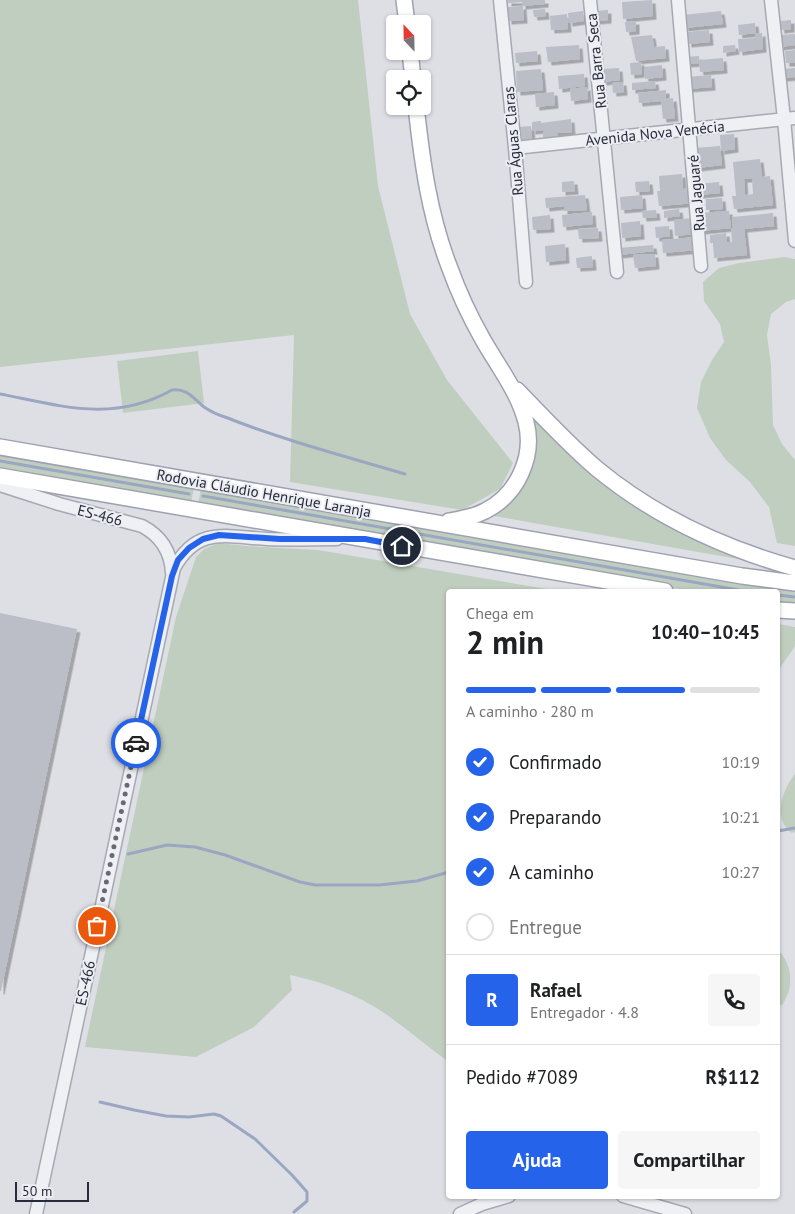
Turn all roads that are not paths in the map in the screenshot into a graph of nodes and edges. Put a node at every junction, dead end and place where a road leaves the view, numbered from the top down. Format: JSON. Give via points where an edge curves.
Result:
{"nodes":[{"id":1,"x":404,"y":0,"type":"edge"},
{"id":2,"x":500,"y":0,"type":"edge"},
{"id":3,"x":590,"y":0,"type":"edge"},
{"id":4,"x":678,"y":0,"type":"edge"},
{"id":5,"x":771,"y":0,"type":"edge"},
{"id":6,"x":406,"y":15,"type":"edge"},
{"id":7,"x":417,"y":115,"type":"edge"},
{"id":8,"x":790,"y":119,"type":"edge"},
{"id":9,"x":690,"y":129,"type":"junction"},
{"id":10,"x":604,"y":139,"type":"junction"},
{"id":11,"x":515,"y":148,"type":"junction"},
{"id":12,"x":795,"y":241,"type":"edge"},
{"id":13,"x":701,"y":266,"type":"dead end"},
{"id":14,"x":617,"y":272,"type":"dead end"},
{"id":15,"x":526,"y":282,"type":"dead end"},
{"id":16,"x":509,"y":382,"type":"junction"},
{"id":17,"x":0,"y":447,"type":"edge"},
{"id":18,"x":0,"y":476,"type":"edge"},
{"id":19,"x":0,"y":485,"type":"edge"},
{"id":20,"x":437,"y":523,"type":"junction"},
{"id":21,"x":365,"y":539,"type":"junction"},
{"id":22,"x":795,"y":568,"type":"edge"},
{"id":23,"x":172,"y":576,"type":"junction"},
{"id":24,"x":795,"y":583,"type":"edge"},
{"id":25,"x":653,"y":589,"type":"edge"},
{"id":26,"x":780,"y":610,"type":"edge"},
{"id":27,"x":795,"y":611,"type":"edge"},
{"id":28,"x":499,"y":1199,"type":"edge"},
{"id":29,"x":634,"y":1199,"type":"edge"},
{"id":30,"x":36,"y":1214,"type":"edge"},
{"id":31,"x":460,"y":1214,"type":"edge"},
{"id":32,"x":685,"y":1214,"type":"edge"}],
"edges":[{"from":1,"to":6,"type":"main road"},
{"from":2,"to":11,"type":"street","name":"Rua Águas Claras"},
{"from":3,"to":10,"type":"street","name":"Rua Barra Seca"},
{"from":4,"to":9,"type":"street","name":"Rua Jaguaré"},
{"from":5,"to":8,"type":"street"},
{"from":7,"to":16,"type":"main road","via":[[426,186],[439,238],[469,313]]},
{"from":8,"to":9,"type":"street","name":"Avenida Nova Venécia"},
{"from":8,"to":12,"type":"street"},
{"from":9,"to":10,"type":"street","name":"Avenida Nova Venécia"},
{"from":9,"to":13,"type":"street","name":"Rua Jaguaré"},
{"from":10,"to":11,"type":"street","name":"Avenida Nova Venécia"},
{"from":10,"to":14,"type":"street","name":"Rua Barra Seca"},
{"from":11,"to":15,"type":"street","name":"Rua Águas Claras"},
{"from":16,"to":20,"type":"main road","via":[[523,413],[528,434],[527,456],[520,476],[502,500],[486,511]]},
{"from":16,"to":22,"type":"main road","via":[[578,452],[638,498],[705,536]]},
{"from":17,"to":20,"type":"main road","name":"Rodovia Cláudio Henrique Laranja"},
{"from":18,"to":21,"type":"main road","name":"Rodovia Cláudio Henrique Laranja"},
{"from":19,"to":23,"type":"street","name":"ES-466","via":[[150,530],[163,543],[170,558]]},
{"from":20,"to":24,"type":"main road","name":"Rodovia Cláudio Henrique Laranja"},
{"from":21,"to":23,"type":"street","name":"ES-466","via":[[211,537],[196,543],[183,554]]},
{"from":21,"to":25,"type":"main road","name":"Rodovia Cláudio Henrique Laranja"},
{"from":23,"to":30,"type":"street","name":"ES-466"},
{"from":26,"to":27,"type":"main road"},
{"from":28,"to":31,"type":"street"},
{"from":29,"to":32,"type":"street"}]}
